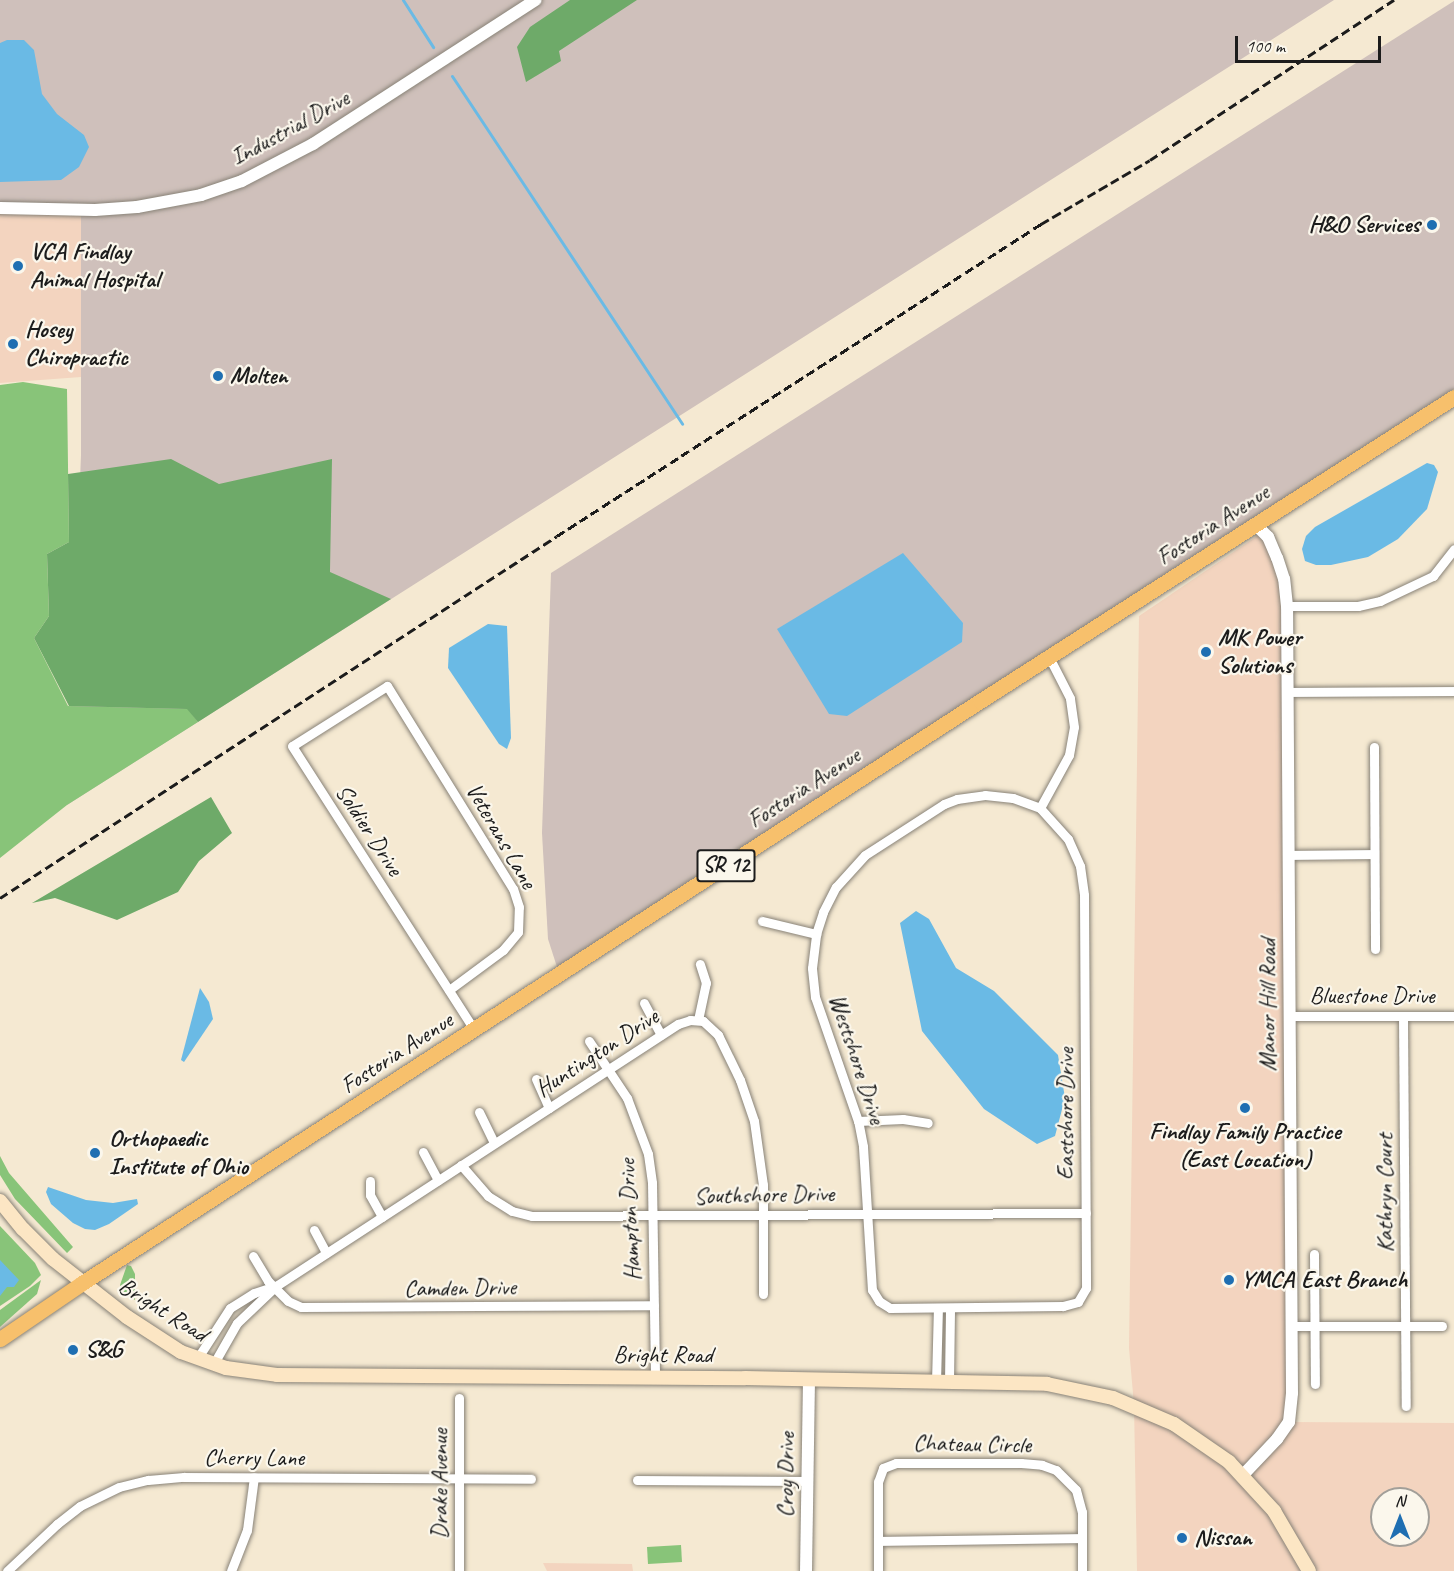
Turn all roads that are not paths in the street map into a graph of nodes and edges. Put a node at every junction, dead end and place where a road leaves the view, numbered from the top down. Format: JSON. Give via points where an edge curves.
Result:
{"nodes":[{"id":1,"x":536,"y":0,"type":"edge"},
{"id":2,"x":0,"y":208,"type":"edge"},
{"id":3,"x":1454,"y":397,"type":"edge"},
{"id":4,"x":1256,"y":525,"type":"junction"},
{"id":5,"x":1454,"y":549,"type":"edge"},
{"id":6,"x":1287,"y":606,"type":"junction"},
{"id":7,"x":1049,"y":657,"type":"junction"},
{"id":8,"x":387,"y":686,"type":"joint"},
{"id":9,"x":1454,"y":691,"type":"edge"},
{"id":10,"x":1287,"y":693,"type":"junction"},
{"id":11,"x":1374,"y":747,"type":"dead end"},
{"id":12,"x":1040,"y":808,"type":"junction"},
{"id":13,"x":1374,"y":854,"type":"junction"},
{"id":14,"x":1288,"y":855,"type":"junction"},
{"id":15,"x":762,"y":921,"type":"dead end"},
{"id":16,"x":816,"y":934,"type":"junction"},
{"id":17,"x":1375,"y":949,"type":"dead end"},
{"id":18,"x":700,"y":964,"type":"dead end"},
{"id":19,"x":448,"y":990,"type":"junction"},
{"id":20,"x":644,"y":1003,"type":"dead end"},
{"id":21,"x":1289,"y":1016,"type":"junction"},
{"id":22,"x":1403,"y":1016,"type":"junction"},
{"id":23,"x":1454,"y":1016,"type":"edge"},
{"id":24,"x":698,"y":1020,"type":"junction"},
{"id":25,"x":474,"y":1030,"type":"junction"},
{"id":26,"x":661,"y":1035,"type":"junction"},
{"id":27,"x":589,"y":1041,"type":"dead end"},
{"id":28,"x":608,"y":1070,"type":"junction"},
{"id":29,"x":536,"y":1079,"type":"dead end"},
{"id":30,"x":549,"y":1108,"type":"junction"},
{"id":31,"x":479,"y":1112,"type":"dead end"},
{"id":32,"x":858,"y":1120,"type":"junction"},
{"id":33,"x":927,"y":1123,"type":"dead end"},
{"id":34,"x":494,"y":1143,"type":"junction"},
{"id":35,"x":423,"y":1152,"type":"dead end"},
{"id":36,"x":461,"y":1165,"type":"junction"},
{"id":37,"x":438,"y":1180,"type":"junction"},
{"id":38,"x":370,"y":1181,"type":"dead end"},
{"id":39,"x":0,"y":1201,"type":"edge"},
{"id":40,"x":869,"y":1213,"type":"junction"},
{"id":41,"x":1086,"y":1213,"type":"junction"},
{"id":42,"x":764,"y":1215,"type":"junction"},
{"id":43,"x":653,"y":1216,"type":"junction"},
{"id":44,"x":382,"y":1217,"type":"junction"},
{"id":45,"x":314,"y":1230,"type":"dead end"},
{"id":46,"x":326,"y":1253,"type":"junction"},
{"id":47,"x":1314,"y":1254,"type":"dead end"},
{"id":48,"x":254,"y":1257,"type":"dead end"},
{"id":49,"x":82,"y":1283,"type":"junction"},
{"id":50,"x":276,"y":1286,"type":"junction"},
{"id":51,"x":764,"y":1294,"type":"dead end"},
{"id":52,"x":654,"y":1305,"type":"junction"},
{"id":53,"x":938,"y":1308,"type":"junction"},
{"id":54,"x":950,"y":1308,"type":"junction"},
{"id":55,"x":1292,"y":1326,"type":"junction"},
{"id":56,"x":1314,"y":1326,"type":"junction"},
{"id":57,"x":1405,"y":1326,"type":"junction"},
{"id":58,"x":1442,"y":1326,"type":"dead end"},
{"id":59,"x":0,"y":1339,"type":"edge"},
{"id":60,"x":197,"y":1359,"type":"junction"},
{"id":61,"x":213,"y":1365,"type":"junction"},
{"id":62,"x":654,"y":1378,"type":"junction"},
{"id":63,"x":809,"y":1380,"type":"junction"},
{"id":64,"x":942,"y":1382,"type":"junction"},
{"id":65,"x":1316,"y":1384,"type":"dead end"},
{"id":66,"x":459,"y":1398,"type":"dead end"},
{"id":67,"x":1406,"y":1406,"type":"dead end"},
{"id":68,"x":1243,"y":1475,"type":"junction"},
{"id":69,"x":254,"y":1478,"type":"junction"},
{"id":70,"x":460,"y":1479,"type":"junction"},
{"id":71,"x":531,"y":1479,"type":"dead end"},
{"id":72,"x":637,"y":1480,"type":"dead end"},
{"id":73,"x":807,"y":1481,"type":"junction"},
{"id":74,"x":1082,"y":1538,"type":"junction"},
{"id":75,"x":878,"y":1541,"type":"junction"},
{"id":76,"x":7,"y":1571,"type":"edge"},
{"id":77,"x":231,"y":1571,"type":"edge"},
{"id":78,"x":459,"y":1571,"type":"edge"},
{"id":79,"x":806,"y":1571,"type":"edge"},
{"id":80,"x":878,"y":1571,"type":"edge"},
{"id":81,"x":1082,"y":1571,"type":"edge"},
{"id":82,"x":1309,"y":1571,"type":"edge"}],
"edges":[{"from":1,"to":2,"type":"street","name":"Industrial Drive","via":[[313,144],[242,181],[201,195],[137,207]]},
{"from":3,"to":4,"type":"main road","name":"Fostoria Avenue","number":"SR 12"},
{"from":4,"to":6,"type":"street","name":"Manor Hill Road","via":[[1268,537],[1277,558]]},
{"from":4,"to":7,"type":"main road","name":"Fostoria Avenue","number":"SR 12"},
{"from":5,"to":6,"type":"street","via":[[1433,576],[1380,601],[1358,606]]},
{"from":6,"to":10,"type":"street","name":"Manor Hill Road"},
{"from":7,"to":12,"type":"street","via":[[1070,699],[1074,727],[1069,755]]},
{"from":7,"to":25,"type":"main road","name":"Fostoria Avenue","number":"SR 12"},
{"from":8,"to":19,"type":"street","name":"Veterans Lane","via":[[513,889],[519,907],[518,932],[503,950]]},
{"from":8,"to":19,"type":"street","name":"Soldier Drive","via":[[292,746]]},
{"from":9,"to":10,"type":"street"},
{"from":10,"to":14,"type":"street","name":"Manor Hill Road"},
{"from":11,"to":13,"type":"street"},
{"from":12,"to":16,"type":"street","name":"Westshore Drive","via":[[1013,798],[985,795],[944,804],[854,865],[829,900]]},
{"from":12,"to":41,"type":"street","name":"Eastshore Drive","via":[[1068,839],[1083,881]]},
{"from":13,"to":14,"type":"street"},
{"from":13,"to":17,"type":"street"},
{"from":14,"to":21,"type":"street","name":"Manor Hill Road"},
{"from":15,"to":16,"type":"street"},
{"from":16,"to":32,"type":"street","name":"Westshore Drive","via":[[812,968],[815,997]]},
{"from":18,"to":24,"type":"street","via":[[706,983]]},
{"from":19,"to":25,"type":"street","name":"Soldier Drive"},
{"from":20,"to":26,"type":"street"},
{"from":21,"to":22,"type":"street","name":"Bluestone Drive"},
{"from":21,"to":55,"type":"street","name":"Manor Hill Road"},
{"from":22,"to":23,"type":"street","name":"Bluestone Drive"},
{"from":22,"to":57,"type":"street","name":"Kathryn Court"},
{"from":24,"to":26,"type":"street","name":"Huntington Drive","via":[[684,1021]]},
{"from":24,"to":42,"type":"street","name":"Huntington Drive","via":[[718,1035],[748,1100],[762,1163]]},
{"from":25,"to":49,"type":"main road","name":"Fostoria Avenue","number":"SR 12"},
{"from":26,"to":28,"type":"street","name":"Huntington Drive"},
{"from":27,"to":28,"type":"street","name":"Hampton Drive"},
{"from":28,"to":30,"type":"street","name":"Huntington Drive"},
{"from":28,"to":43,"type":"street","name":"Hampton Drive","via":[[627,1098],[644,1139]]},
{"from":29,"to":30,"type":"street"},
{"from":30,"to":34,"type":"street","name":"Huntington Drive"},
{"from":31,"to":34,"type":"street"},
{"from":32,"to":33,"type":"street"},
{"from":32,"to":40,"type":"street","name":"Westshore Drive"},
{"from":34,"to":36,"type":"street","name":"Huntington Drive"},
{"from":35,"to":37,"type":"street"},
{"from":36,"to":37,"type":"street","name":"Huntington Drive"},
{"from":36,"to":43,"type":"street","name":"Southshore Drive","via":[[488,1196],[525,1215]]},
{"from":37,"to":44,"type":"street","name":"Huntington Drive"},
{"from":38,"to":44,"type":"street","via":[[370,1195]]},
{"from":39,"to":49,"type":"main road","name":"Bright Road","via":[[38,1245]]},
{"from":40,"to":41,"type":"street","name":"Southshore Drive"},
{"from":40,"to":42,"type":"street","name":"Southshore Drive"},
{"from":40,"to":53,"type":"street","name":"Westshore Drive","via":[[875,1297],[890,1308]]},
{"from":41,"to":54,"type":"street","name":"Eastshore Drive","via":[[1087,1281],[1078,1302],[1063,1306]]},
{"from":42,"to":43,"type":"street","name":"Southshore Drive"},
{"from":42,"to":51,"type":"street","name":"Huntington Drive"},
{"from":43,"to":52,"type":"street","name":"Hampton Drive"},
{"from":44,"to":46,"type":"street","name":"Huntington Drive"},
{"from":45,"to":46,"type":"street"},
{"from":46,"to":50,"type":"street","name":"Huntington Drive"},
{"from":47,"to":56,"type":"street"},
{"from":48,"to":50,"type":"street","name":"Camden Drive","via":[[263,1274]]},
{"from":49,"to":59,"type":"main road","name":"Fostoria Avenue","number":"SR 12"},
{"from":49,"to":60,"type":"main road","name":"Bright Road","via":[[150,1333]]},
{"from":50,"to":52,"type":"street","name":"Camden Drive","via":[[294,1305],[315,1309]]},
{"from":50,"to":60,"type":"street","name":"Huntington Drive","via":[[254,1293],[230,1308]]},
{"from":50,"to":61,"type":"street","name":"Huntington Drive","via":[[237,1323]]},
{"from":52,"to":62,"type":"street","name":"Hampton Drive"},
{"from":53,"to":54,"type":"street","name":"Westshore Drive"},
{"from":53,"to":64,"type":"street"},
{"from":54,"to":64,"type":"street"},
{"from":55,"to":56,"type":"street"},
{"from":55,"to":68,"type":"street","name":"Manor Hill Road","via":[[1289,1422]]},
{"from":56,"to":57,"type":"street"},
{"from":56,"to":65,"type":"street"},
{"from":57,"to":58,"type":"street"},
{"from":57,"to":67,"type":"street","name":"Kathryn Court"},
{"from":60,"to":61,"type":"main road","name":"Bright Road"},
{"from":61,"to":62,"type":"main road","name":"Bright Road","via":[[277,1375]]},
{"from":62,"to":63,"type":"main road","name":"Bright Road"},
{"from":63,"to":64,"type":"main road","name":"Bright Road"},
{"from":63,"to":73,"type":"street","name":"Croy Drive"},
{"from":64,"to":68,"type":"main road","name":"Bright Road","via":[[1047,1384],[1113,1398],[1193,1435]]},
{"from":66,"to":70,"type":"street","name":"Drake Avenue"},
{"from":68,"to":82,"type":"main road","name":"Bright Road","via":[[1274,1511]]},
{"from":69,"to":70,"type":"street","name":"Cherry Lane"},
{"from":69,"to":76,"type":"street","name":"Cherry Lane","via":[[162,1478],[119,1487],[68,1515]]},
{"from":69,"to":77,"type":"street","via":[[247,1530]]},
{"from":70,"to":71,"type":"street","name":"Cherry Lane"},
{"from":70,"to":78,"type":"street","name":"Drake Avenue"},
{"from":72,"to":73,"type":"street"},
{"from":73,"to":79,"type":"street","name":"Croy Drive"},
{"from":74,"to":75,"type":"street"},
{"from":74,"to":75,"type":"street","name":"Chateau Circle","via":[[1081,1504],[1076,1490],[1049,1467],[1028,1463],[896,1463],[879,1474]]},
{"from":74,"to":81,"type":"street","name":"Chateau Circle"},
{"from":75,"to":80,"type":"street","name":"Chateau Circle"}]}
